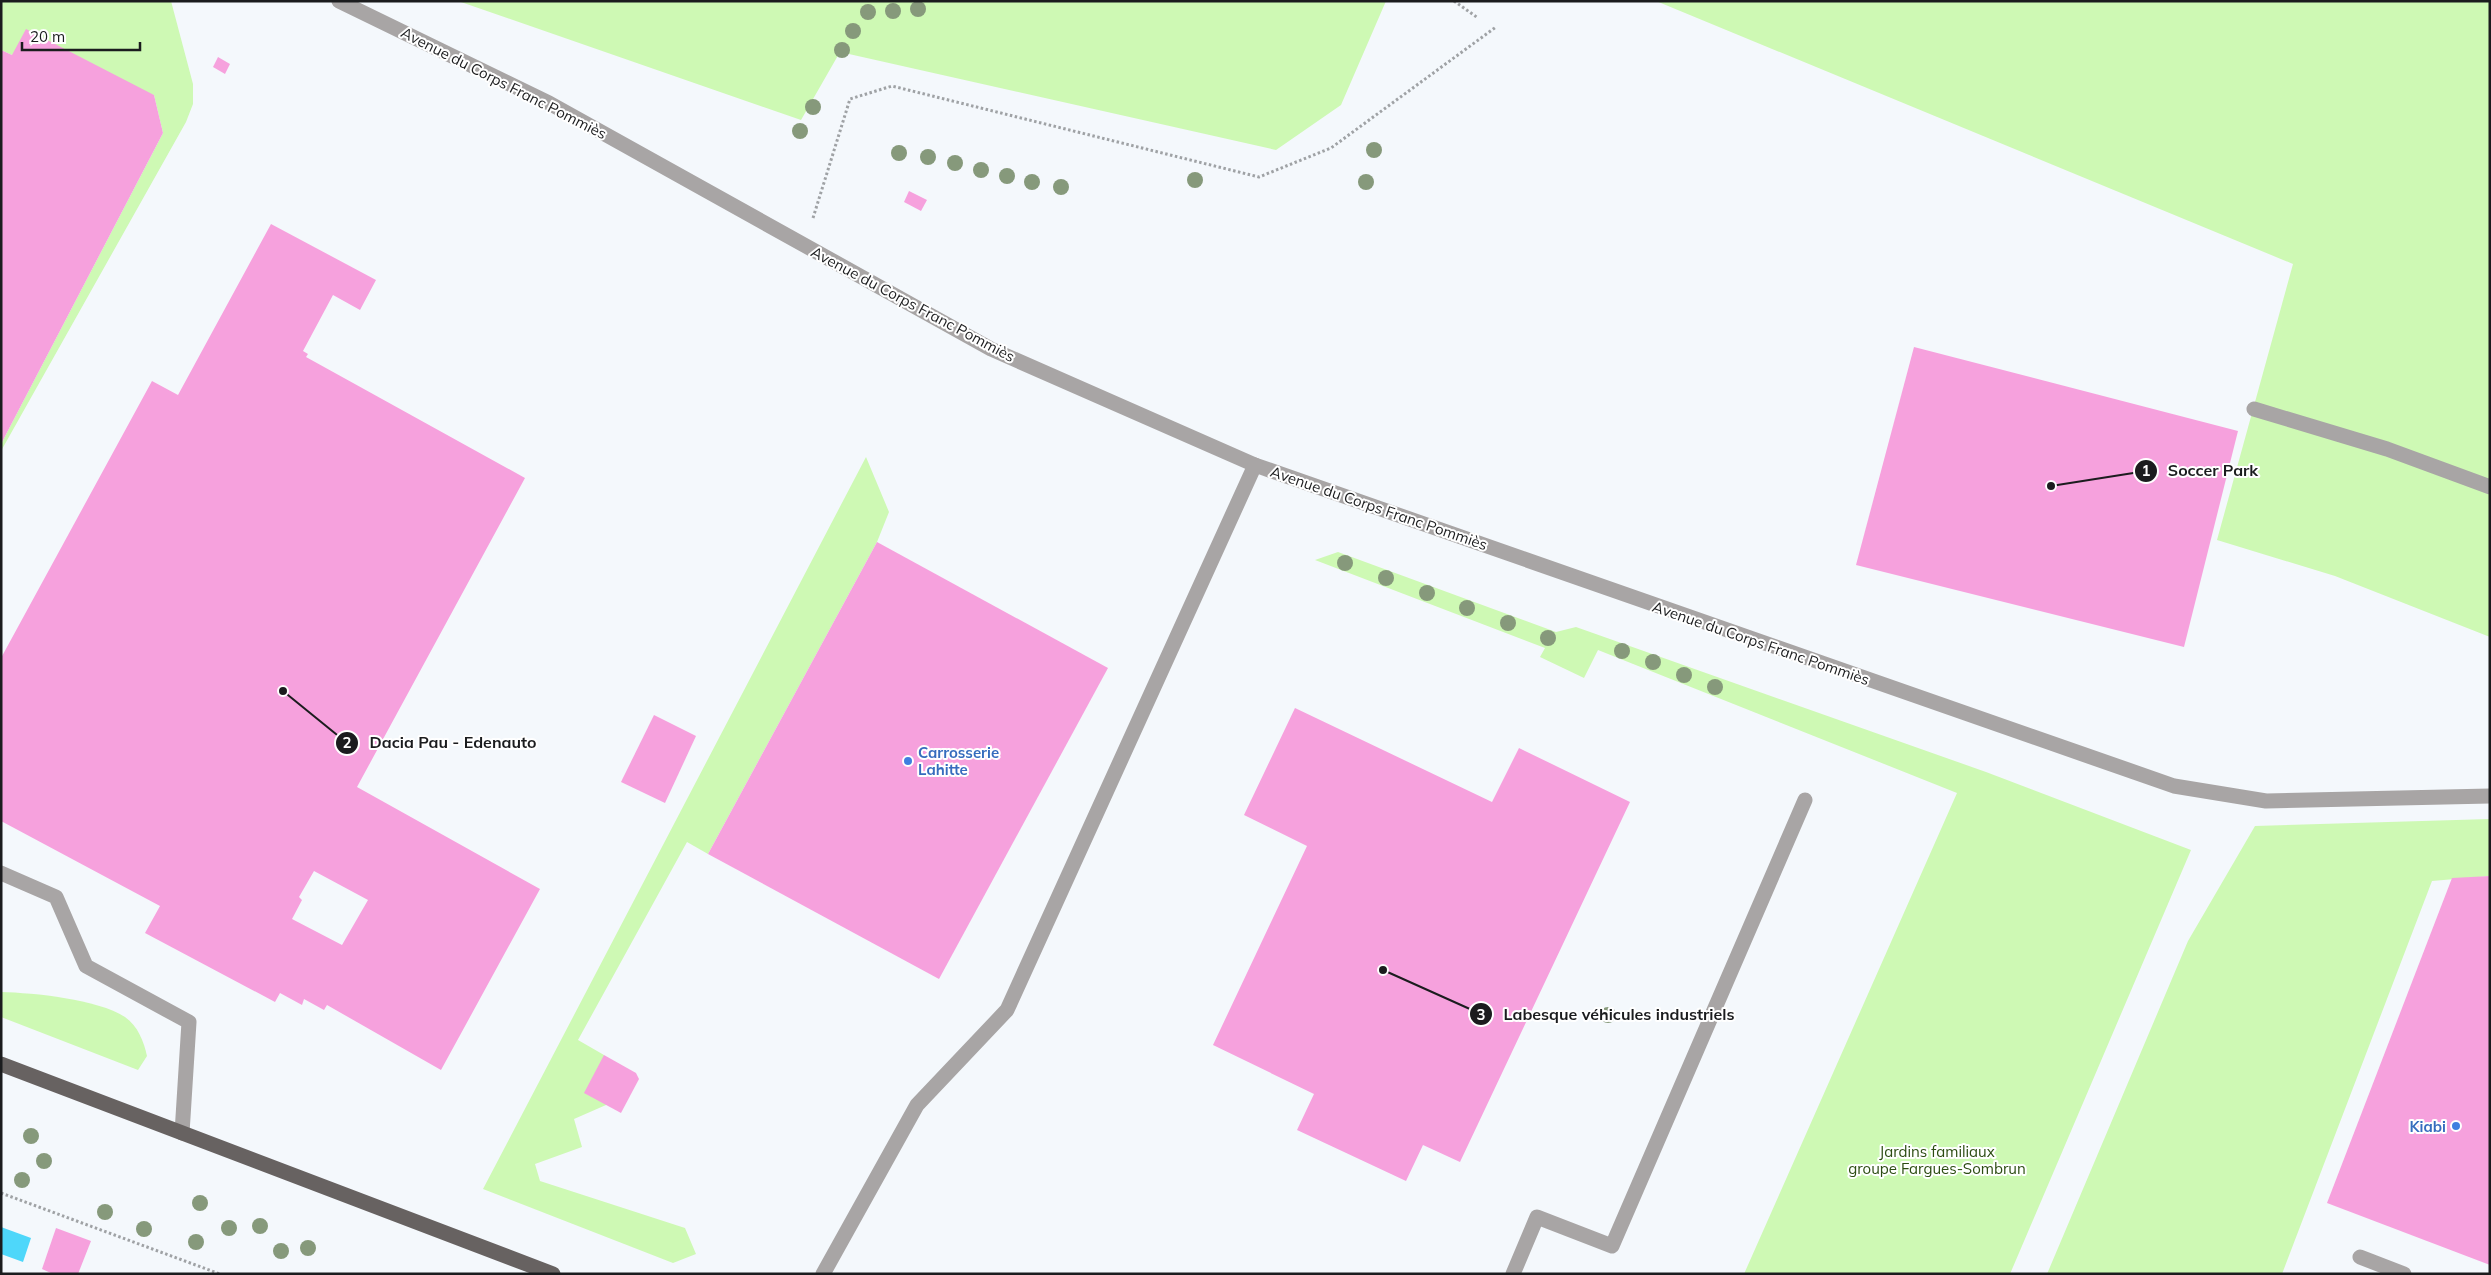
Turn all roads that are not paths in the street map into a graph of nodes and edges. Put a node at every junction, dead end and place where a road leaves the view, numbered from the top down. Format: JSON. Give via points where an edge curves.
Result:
{"nodes":[{"id":1,"x":339,"y":1,"type":"edge"},
{"id":2,"x":2254,"y":409,"type":"dead end"},
{"id":3,"x":1256,"y":465,"type":"junction"},
{"id":4,"x":2490,"y":487,"type":"edge"},
{"id":5,"x":2490,"y":796,"type":"edge"},
{"id":6,"x":1805,"y":800,"type":"dead end"},
{"id":7,"x":1,"y":872,"type":"edge"},
{"id":8,"x":1,"y":1064,"type":"edge"},
{"id":9,"x":182,"y":1133,"type":"junction"},
{"id":10,"x":2360,"y":1257,"type":"dead end"},
{"id":11,"x":553,"y":1274,"type":"edge"},
{"id":12,"x":823,"y":1274,"type":"edge"},
{"id":13,"x":1512,"y":1274,"type":"edge"},
{"id":14,"x":2404,"y":1274,"type":"edge"}],
"edges":[{"from":1,"to":3,"type":"street","name":"Avenue du Corps Franc Pommiès","via":[[549,102],[991,349]]},
{"from":2,"to":4,"type":"street","via":[[2387,450]]},
{"from":3,"to":5,"type":"street","name":"Avenue du Corps Franc Pommiès","via":[[2174,786],[2266,801]]},
{"from":3,"to":12,"type":"street","via":[[1007,1010],[917,1105]]},
{"from":6,"to":13,"type":"street","via":[[1612,1246],[1538,1216]]},
{"from":7,"to":9,"type":"street","via":[[56,897],[86,966],[190,1022]]},
{"from":8,"to":9,"type":"main road"},
{"from":9,"to":11,"type":"main road"},
{"from":10,"to":14,"type":"street"}]}
